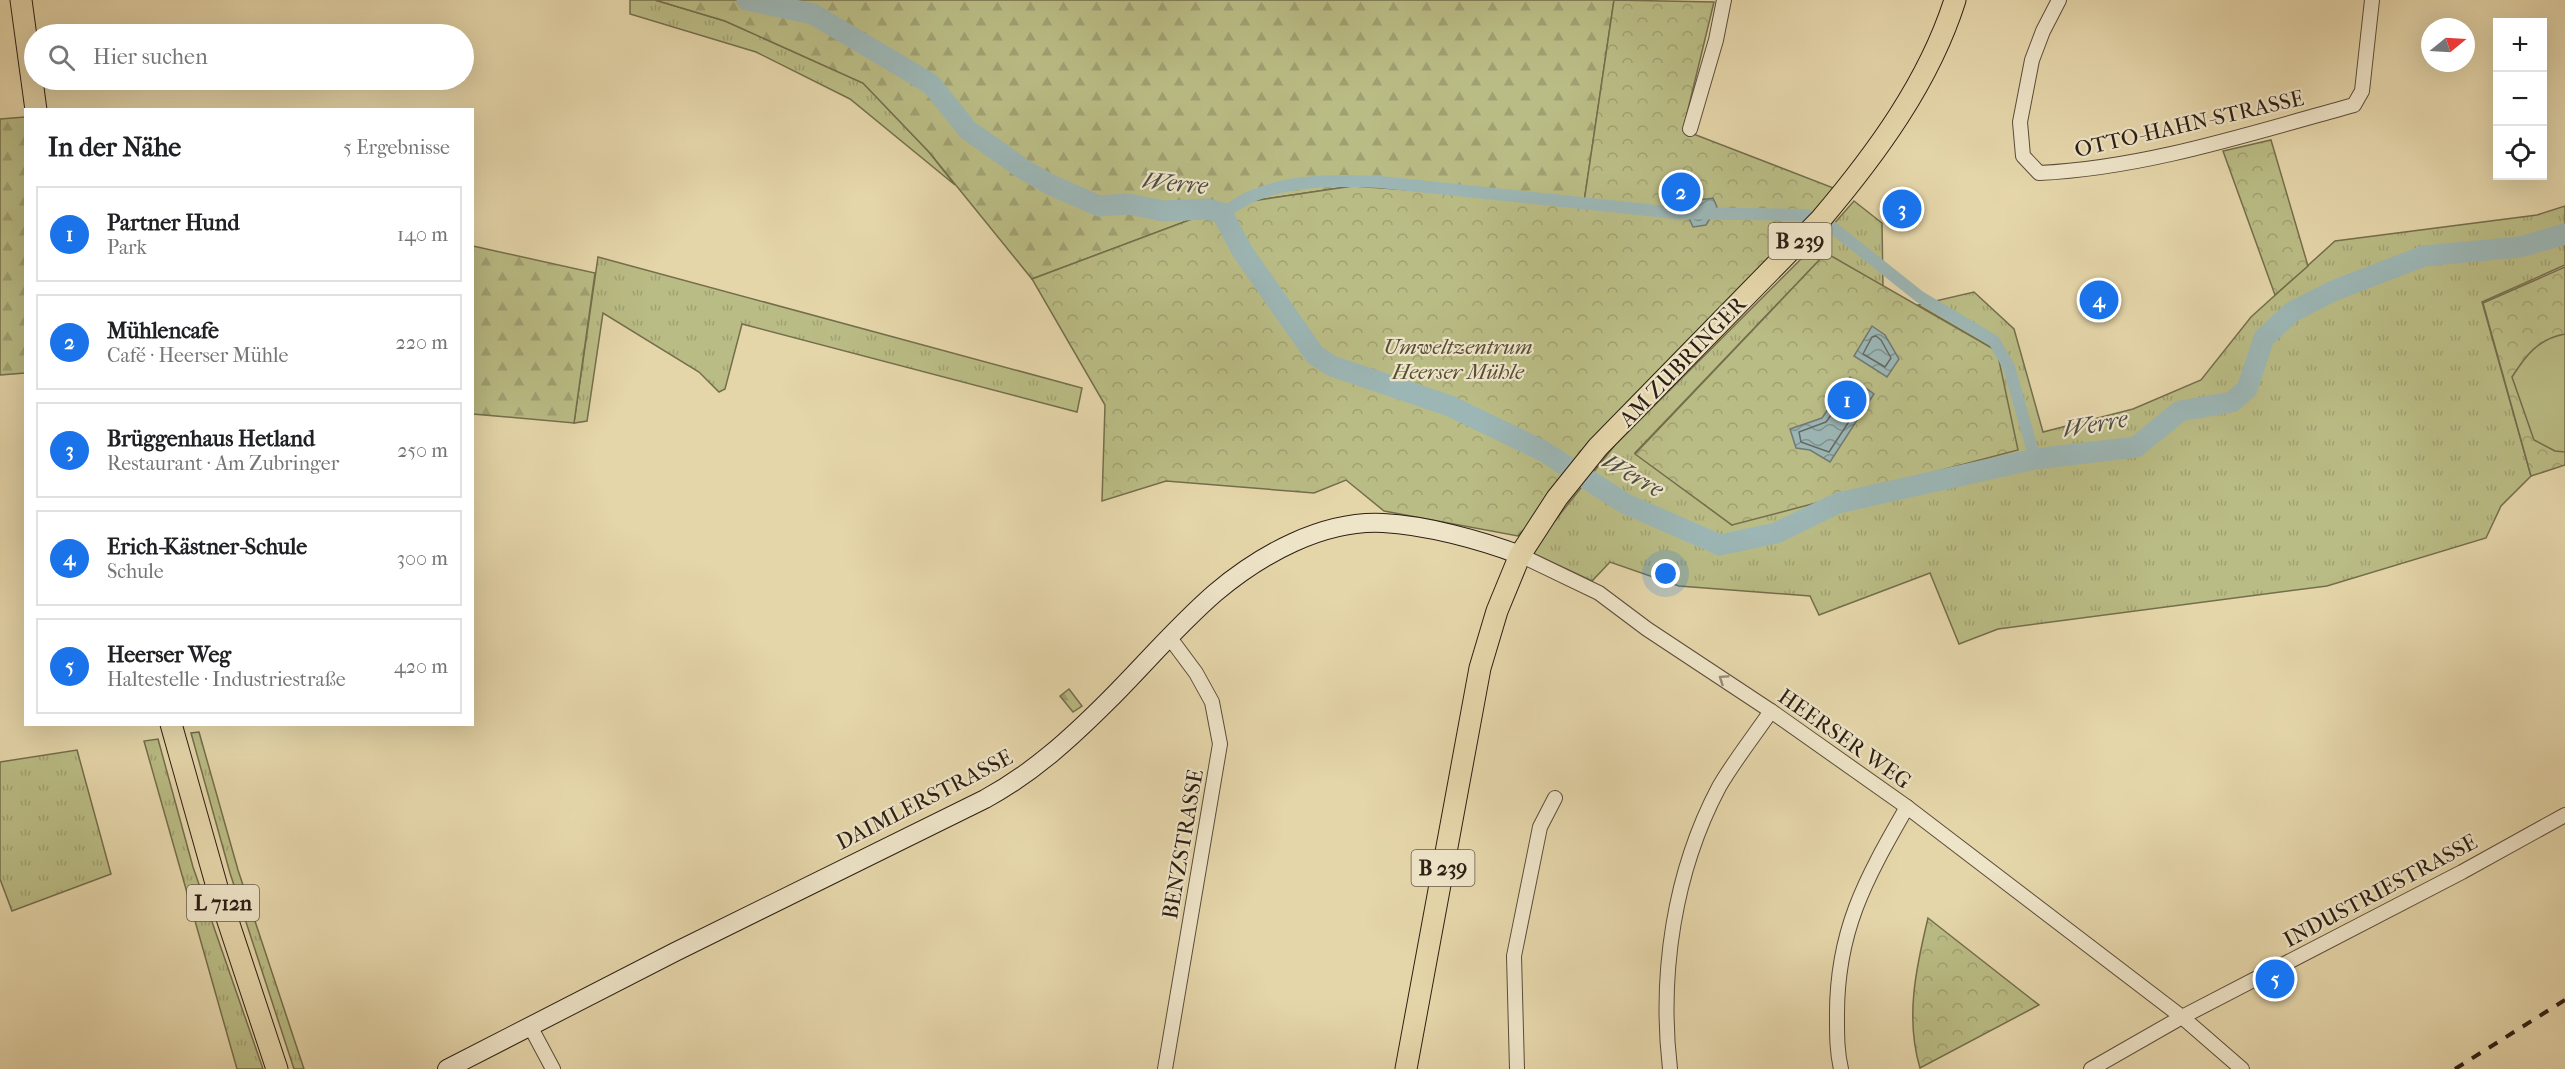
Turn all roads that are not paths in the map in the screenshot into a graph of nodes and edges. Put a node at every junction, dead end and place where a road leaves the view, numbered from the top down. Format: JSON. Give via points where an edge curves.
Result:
{"nodes":[{"id":1,"x":21,"y":0,"type":"edge"},
{"id":2,"x":34,"y":0,"type":"edge"},
{"id":3,"x":1724,"y":0,"type":"edge"},
{"id":4,"x":1955,"y":0,"type":"edge"},
{"id":5,"x":2059,"y":0,"type":"edge"},
{"id":6,"x":2372,"y":0,"type":"edge"},
{"id":7,"x":24,"y":24,"type":"edge"},
{"id":8,"x":38,"y":24,"type":"edge"},
{"id":9,"x":33,"y":90,"type":"edge"},
{"id":10,"x":47,"y":90,"type":"edge"},
{"id":11,"x":36,"y":108,"type":"edge"},
{"id":12,"x":50,"y":108,"type":"edge"},
{"id":13,"x":1690,"y":129,"type":"dead end"},
{"id":14,"x":1520,"y":555,"type":"junction"},
{"id":15,"x":1170,"y":639,"type":"junction"},
{"id":16,"x":1771,"y":711,"type":"junction"},
{"id":17,"x":172,"y":730,"type":"edge"},
{"id":18,"x":1555,"y":798,"type":"dead end"},
{"id":19,"x":1907,"y":807,"type":"junction"},
{"id":20,"x":2565,"y":815,"type":"edge"},
{"id":21,"x":2182,"y":1017,"type":"junction"},
{"id":22,"x":530,"y":1026,"type":"junction"},
{"id":23,"x":277,"y":1069,"type":"edge"},
{"id":24,"x":447,"y":1069,"type":"edge"},
{"id":25,"x":553,"y":1069,"type":"edge"},
{"id":26,"x":1165,"y":1069,"type":"edge"},
{"id":27,"x":1406,"y":1069,"type":"edge"},
{"id":28,"x":1517,"y":1069,"type":"edge"},
{"id":29,"x":1670,"y":1069,"type":"edge"},
{"id":30,"x":1841,"y":1069,"type":"edge"},
{"id":31,"x":2091,"y":1069,"type":"edge"},
{"id":32,"x":2242,"y":1069,"type":"edge"}],
"edges":[{"from":1,"to":7,"type":"main road"},
{"from":2,"to":8,"type":"main road"},
{"from":3,"to":13,"type":"street"},
{"from":4,"to":14,"type":"main road","name":"AM ZUBRINGER","number":"B 239","via":[[1911,95],[1854,179],[1821,219],[1598,447],[1557,498]]},
{"from":5,"to":6,"type":"street","name":"OTTO-HAHN-STRASSE","via":[[2032,60],[2020,122],[2023,156],[2039,173],[2072,172],[2156,157],[2354,105],[2362,91]]},
{"from":9,"to":11,"type":"main road"},
{"from":10,"to":12,"type":"main road"},
{"from":14,"to":15,"type":"street","name":"DAIMLERSTRASSE","via":[[1401,525],[1382,522],[1347,526],[1293,543],[1262,558],[1213,595]]},
{"from":16,"to":14,"type":"street","name":"HEERSER WEG","one_way":true,"via":[[1599,593]]},
{"from":14,"to":27,"type":"main road","name":"AM ZUBRINGER","number":"B 239","via":[[1480,668]]},
{"from":15,"to":22,"type":"street","name":"DAIMLERSTRASSE","via":[[1056,752],[996,793]]},
{"from":15,"to":26,"type":"street","name":"BENZSTRASSE","via":[[1212,702],[1220,744]]},
{"from":16,"to":19,"type":"street","name":"HEERSER WEG"},
{"from":16,"to":29,"type":"street","via":[[1720,787],[1690,857],[1667,971],[1665,1032]]},
{"from":17,"to":23,"type":"main road","number":"L 712n","via":[[219,894]]},
{"from":18,"to":28,"type":"street","via":[[1540,827],[1514,956]]},
{"from":19,"to":21,"type":"street","name":"HEERSER WEG"},
{"from":19,"to":30,"type":"street","via":[[1872,867],[1846,931],[1837,985],[1837,1055]]},
{"from":20,"to":21,"type":"street","name":"INDUSTRIESTRASSE"},
{"from":21,"to":31,"type":"street","name":"INDUSTRIESTRASSE"},
{"from":21,"to":32,"type":"street","name":"HEERSER WEG"},
{"from":22,"to":24,"type":"street","name":"DAIMLERSTRASSE"},
{"from":22,"to":25,"type":"street"}]}
